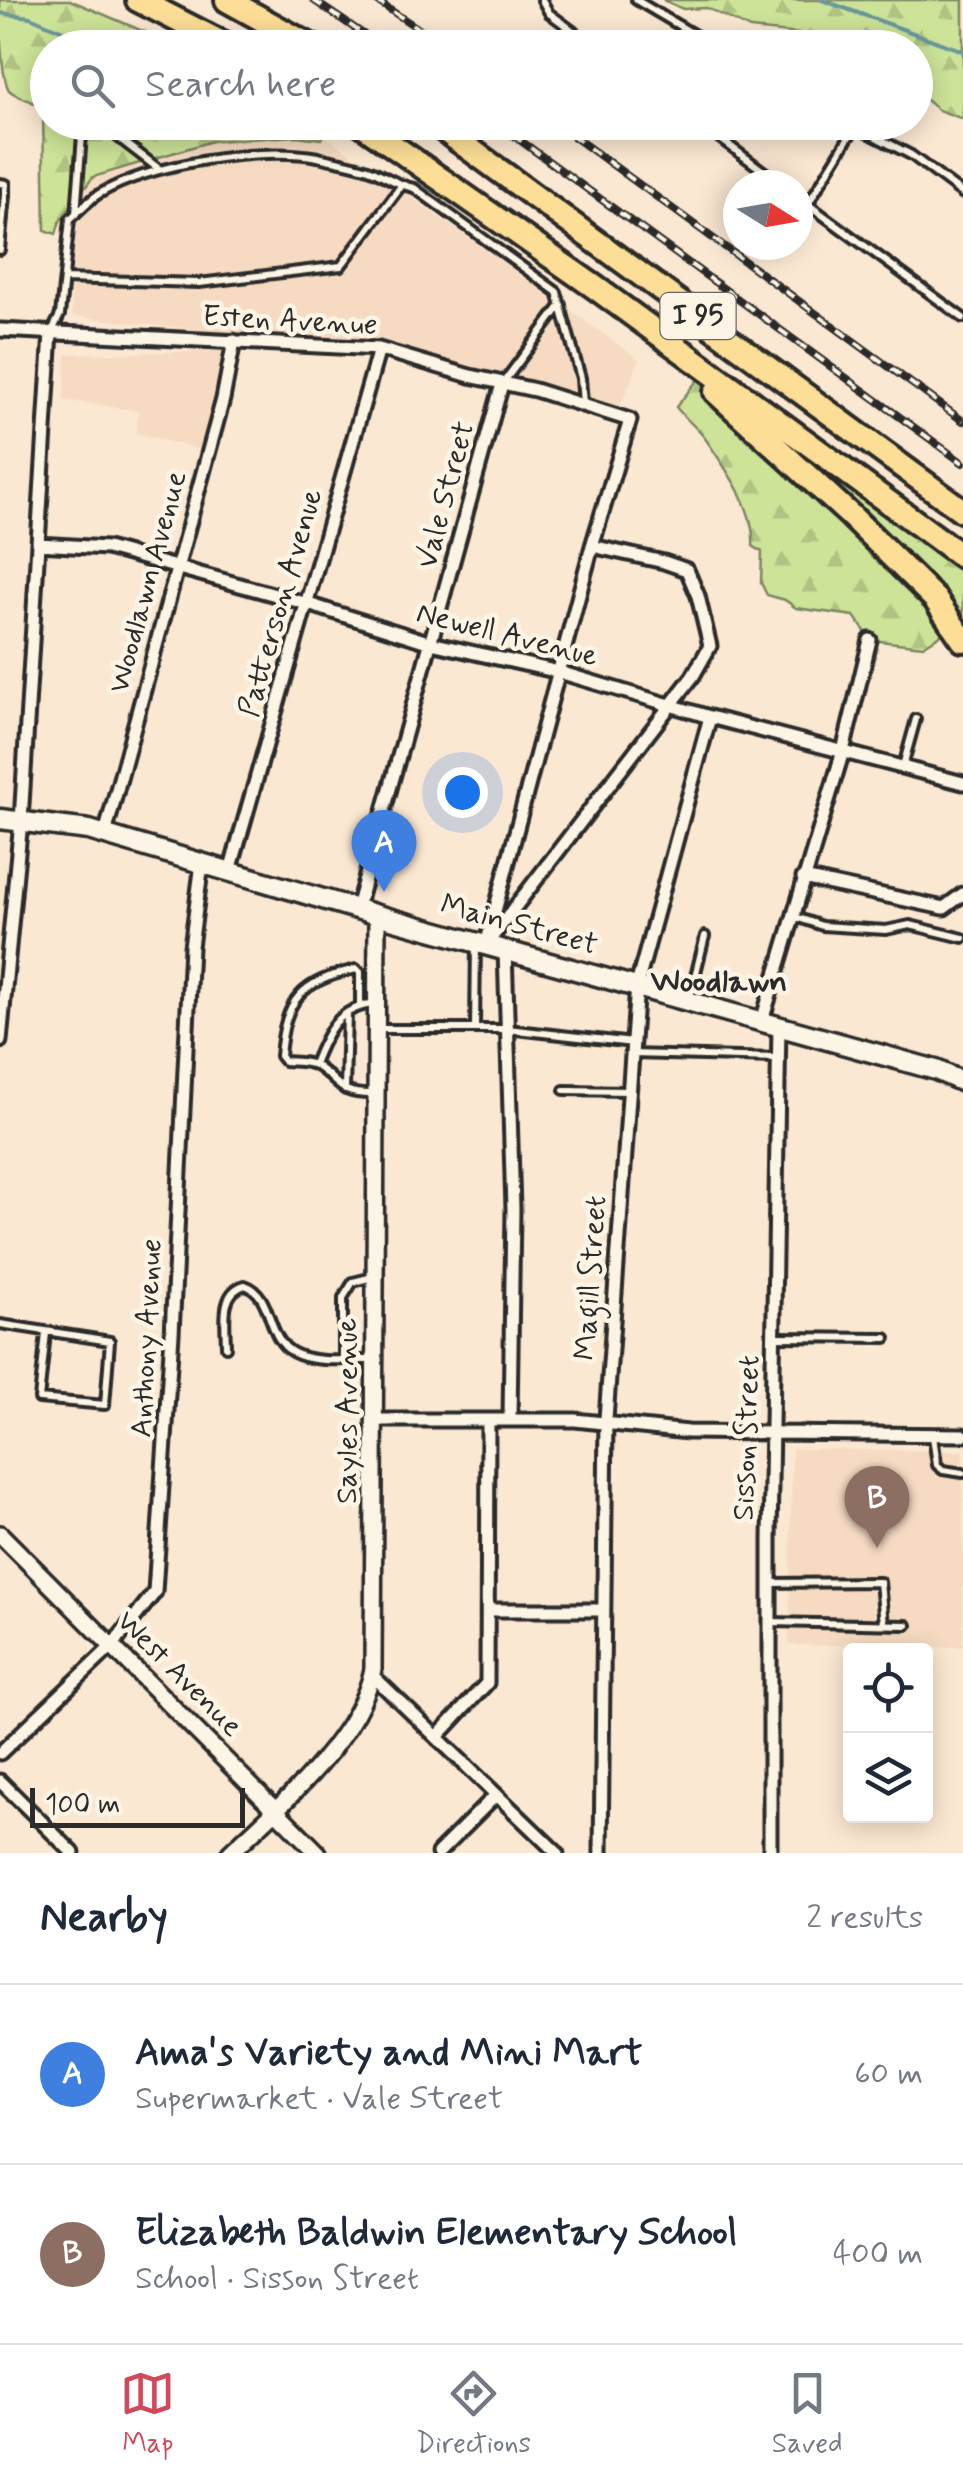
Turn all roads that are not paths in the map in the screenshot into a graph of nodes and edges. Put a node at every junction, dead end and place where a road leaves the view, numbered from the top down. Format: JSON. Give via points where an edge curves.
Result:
{"nodes":[{"id":1,"x":138,"y":0,"type":"edge"},
{"id":2,"x":227,"y":0,"type":"edge"},
{"id":3,"x":542,"y":0,"type":"edge"},
{"id":4,"x":636,"y":0,"type":"edge"},
{"id":5,"x":197,"y":30,"type":"edge"},
{"id":6,"x":281,"y":30,"type":"edge"},
{"id":7,"x":572,"y":30,"type":"edge"},
{"id":8,"x":687,"y":30,"type":"edge"},
{"id":9,"x":82,"y":140,"type":"edge"},
{"id":10,"x":122,"y":140,"type":"edge"},
{"id":11,"x":385,"y":140,"type":"edge"},
{"id":12,"x":457,"y":140,"type":"edge"},
{"id":13,"x":722,"y":140,"type":"edge"},
{"id":14,"x":843,"y":140,"type":"edge"},
{"id":15,"x":881,"y":140,"type":"edge"},
{"id":16,"x":160,"y":169,"type":"junction"},
{"id":17,"x":762,"y":170,"type":"edge"},
{"id":18,"x":0,"y":183,"type":"edge"},
{"id":19,"x":401,"y":186,"type":"junction"},
{"id":20,"x":963,"y":194,"type":"edge"},
{"id":21,"x":813,"y":195,"type":"edge"},
{"id":22,"x":813,"y":208,"type":"edge"},
{"id":23,"x":76,"y":214,"type":"junction"},
{"id":24,"x":0,"y":250,"type":"edge"},
{"id":25,"x":64,"y":279,"type":"junction"},
{"id":26,"x":596,"y":288,"type":"junction"},
{"id":27,"x":562,"y":304,"type":"junction"},
{"id":28,"x":963,"y":318,"type":"edge"},
{"id":29,"x":0,"y":330,"type":"edge"},
{"id":30,"x":51,"y":332,"type":"junction"},
{"id":31,"x":234,"y":341,"type":"junction"},
{"id":32,"x":378,"y":349,"type":"junction"},
{"id":33,"x":502,"y":384,"type":"junction"},
{"id":34,"x":584,"y":404,"type":"junction"},
{"id":35,"x":963,"y":511,"type":"edge"},
{"id":36,"x":38,"y":544,"type":"junction"},
{"id":37,"x":592,"y":546,"type":"junction"},
{"id":38,"x":963,"y":557,"type":"edge"},
{"id":39,"x":178,"y":569,"type":"junction"},
{"id":40,"x":308,"y":604,"type":"junction"},
{"id":41,"x":870,"y":640,"type":"dead end"},
{"id":42,"x":963,"y":640,"type":"edge"},
{"id":43,"x":431,"y":643,"type":"junction"},
{"id":44,"x":559,"y":672,"type":"junction"},
{"id":45,"x":670,"y":705,"type":"junction"},
{"id":46,"x":710,"y":716,"type":"junction"},
{"id":47,"x":916,"y":719,"type":"dead end"},
{"id":48,"x":843,"y":750,"type":"junction"},
{"id":49,"x":902,"y":767,"type":"junction"},
{"id":50,"x":963,"y":784,"type":"edge"},
{"id":51,"x":0,"y":819,"type":"edge"},
{"id":52,"x":22,"y":821,"type":"junction"},
{"id":53,"x":106,"y":834,"type":"junction"},
{"id":54,"x":202,"y":863,"type":"junction"},
{"id":55,"x":230,"y":871,"type":"junction"},
{"id":56,"x":802,"y":878,"type":"junction"},
{"id":57,"x":963,"y":894,"type":"edge"},
{"id":58,"x":356,"y":908,"type":"junction"},
{"id":59,"x":378,"y":915,"type":"junction"},
{"id":60,"x":7,"y":916,"type":"edge"},
{"id":61,"x":792,"y":916,"type":"junction"},
{"id":62,"x":705,"y":936,"type":"dead end"},
{"id":63,"x":963,"y":938,"type":"edge"},
{"id":64,"x":4,"y":946,"type":"edge"},
{"id":65,"x":489,"y":946,"type":"junction"},
{"id":66,"x":637,"y":985,"type":"junction"},
{"id":67,"x":689,"y":1000,"type":"junction"},
{"id":68,"x":377,"y":1004,"type":"junction"},
{"id":69,"x":360,"y":1005,"type":"junction"},
{"id":70,"x":347,"y":1012,"type":"junction"},
{"id":71,"x":771,"y":1023,"type":"junction"},
{"id":72,"x":376,"y":1029,"type":"junction"},
{"id":73,"x":476,"y":1029,"type":"junction"},
{"id":74,"x":508,"y":1029,"type":"junction"},
{"id":75,"x":0,"y":1041,"type":"edge"},
{"id":76,"x":632,"y":1048,"type":"junction"},
{"id":77,"x":778,"y":1058,"type":"junction"},
{"id":78,"x":314,"y":1064,"type":"junction"},
{"id":79,"x":963,"y":1082,"type":"edge"},
{"id":80,"x":346,"y":1090,"type":"junction"},
{"id":81,"x":564,"y":1090,"type":"dead end"},
{"id":82,"x":630,"y":1092,"type":"junction"},
{"id":83,"x":376,"y":1094,"type":"junction"},
{"id":84,"x":375,"y":1277,"type":"junction"},
{"id":85,"x":0,"y":1324,"type":"edge"},
{"id":86,"x":46,"y":1333,"type":"junction"},
{"id":87,"x":775,"y":1337,"type":"junction"},
{"id":88,"x":886,"y":1338,"type":"dead end"},
{"id":89,"x":226,"y":1347,"type":"dead end"},
{"id":90,"x":343,"y":1358,"type":"junction"},
{"id":91,"x":374,"y":1360,"type":"junction"},
{"id":92,"x":374,"y":1420,"type":"junction"},
{"id":93,"x":488,"y":1420,"type":"junction"},
{"id":94,"x":510,"y":1420,"type":"junction"},
{"id":95,"x":606,"y":1424,"type":"junction"},
{"id":96,"x":772,"y":1434,"type":"junction"},
{"id":97,"x":932,"y":1435,"type":"junction"},
{"id":98,"x":963,"y":1435,"type":"edge"},
{"id":99,"x":963,"y":1473,"type":"edge"},
{"id":100,"x":0,"y":1534,"type":"edge"},
{"id":101,"x":770,"y":1583,"type":"junction"},
{"id":102,"x":488,"y":1610,"type":"junction"},
{"id":103,"x":603,"y":1610,"type":"junction"},
{"id":104,"x":771,"y":1622,"type":"junction"},
{"id":105,"x":884,"y":1624,"type":"junction"},
{"id":106,"x":907,"y":1625,"type":"dead end"},
{"id":107,"x":112,"y":1646,"type":"junction"},
{"id":108,"x":372,"y":1674,"type":"junction"},
{"id":109,"x":437,"y":1737,"type":"junction"},
{"id":110,"x":0,"y":1753,"type":"edge"},
{"id":111,"x":0,"y":1781,"type":"edge"},
{"id":112,"x":496,"y":1795,"type":"junction"},
{"id":113,"x":276,"y":1810,"type":"junction"},
{"id":114,"x":73,"y":1853,"type":"edge"},
{"id":115,"x":230,"y":1853,"type":"edge"},
{"id":116,"x":318,"y":1853,"type":"edge"},
{"id":117,"x":438,"y":1853,"type":"edge"},
{"id":118,"x":557,"y":1853,"type":"edge"},
{"id":119,"x":601,"y":1853,"type":"edge"},
{"id":120,"x":770,"y":1853,"type":"edge"}],
"edges":[{"from":1,"to":5,"type":"highway"},
{"from":2,"to":6,"type":"highway"},
{"from":3,"to":7,"type":"lane"},
{"from":4,"to":8,"type":"lane"},
{"from":9,"to":23,"type":"lane"},
{"from":10,"to":16,"type":"lane"},
{"from":11,"to":26,"type":"highway","number":"I 95"},
{"from":12,"to":35,"type":"highway","number":"I 95"},
{"from":13,"to":17,"type":"lane"},
{"from":14,"to":21,"type":"lane"},
{"from":15,"to":20,"type":"lane"},
{"from":16,"to":19,"type":"lane","via":[[270,154],[315,156],[371,170]]},
{"from":16,"to":23,"type":"lane","via":[[96,195]]},
{"from":18,"to":24,"type":"lane","via":[[6,184]]},
{"from":19,"to":25,"type":"lane","via":[[340,266],[199,283]]},
{"from":19,"to":27,"type":"lane","via":[[414,188],[498,248],[557,292]]},
{"from":22,"to":28,"type":"lane"},
{"from":23,"to":25,"type":"lane"},
{"from":25,"to":30,"type":"lane"},
{"from":26,"to":38,"type":"highway","number":"I 95"},
{"from":26,"to":42,"type":"highway","via":[[872,536],[935,599]]},
{"from":27,"to":33,"type":"lane"},
{"from":27,"to":34,"type":"lane"},
{"from":29,"to":30,"type":"street","name":"Esten Avenue"},
{"from":30,"to":31,"type":"street","name":"Esten Avenue"},
{"from":30,"to":36,"type":"street"},
{"from":31,"to":32,"type":"street","name":"Esten Avenue"},
{"from":31,"to":39,"type":"street","name":"Woodlawn Avenue"},
{"from":32,"to":33,"type":"street","name":"Esten Avenue"},
{"from":32,"to":40,"type":"street","name":"Patterson Avenue"},
{"from":33,"to":34,"type":"street","name":"Esten Avenue"},
{"from":33,"to":43,"type":"street","name":"Vale Street"},
{"from":34,"to":37,"type":"street","name":"Esten Avenue","via":[[630,420]]},
{"from":36,"to":39,"type":"street","name":"Newell Avenue","via":[[107,548]]},
{"from":36,"to":52,"type":"street"},
{"from":37,"to":44,"type":"street"},
{"from":37,"to":45,"type":"street","via":[[687,570],[710,646]]},
{"from":39,"to":40,"type":"street","name":"Newell Avenue"},
{"from":39,"to":53,"type":"street","name":"Woodlawn Avenue"},
{"from":40,"to":43,"type":"street","name":"Newell Avenue"},
{"from":40,"to":55,"type":"street","name":"Patterson Avenue"},
{"from":41,"to":48,"type":"street","name":"Sisson Street"},
{"from":43,"to":44,"type":"street","name":"Newell Avenue"},
{"from":43,"to":58,"type":"street","name":"Vale Street"},
{"from":44,"to":45,"type":"street","name":"Newell Avenue"},
{"from":44,"to":65,"type":"street"},
{"from":45,"to":46,"type":"street","name":"Newell Avenue"},
{"from":45,"to":65,"type":"street"},
{"from":46,"to":48,"type":"street","name":"Newell Avenue"},
{"from":46,"to":66,"type":"street","name":"Magill Street"},
{"from":47,"to":49,"type":"lane"},
{"from":48,"to":49,"type":"street","name":"Newell Avenue"},
{"from":48,"to":56,"type":"street","name":"Sisson Street"},
{"from":49,"to":50,"type":"street","name":"Newell Avenue"},
{"from":51,"to":52,"type":"main road","name":"Main Street"},
{"from":52,"to":53,"type":"main road","name":"Main Street"},
{"from":52,"to":60,"type":"street"},
{"from":53,"to":54,"type":"main road","name":"Main Street"},
{"from":54,"to":55,"type":"main road","name":"Main Street"},
{"from":54,"to":107,"type":"street","name":"Anthony Avenue","via":[[155,1592]]},
{"from":55,"to":58,"type":"main road","name":"Main Street"},
{"from":56,"to":57,"type":"street","via":[[944,908]]},
{"from":56,"to":61,"type":"street","name":"Sisson Street"},
{"from":58,"to":59,"type":"main road","name":"Main Street"},
{"from":59,"to":65,"type":"main road","name":"Main Street"},
{"from":59,"to":68,"type":"street","name":"Sayles Avenue"},
{"from":60,"to":64,"type":"street"},
{"from":61,"to":63,"type":"lane","via":[[822,926],[910,925]]},
{"from":61,"to":71,"type":"street","name":"Sisson Street"},
{"from":62,"to":67,"type":"lane"},
{"from":64,"to":75,"type":"street"},
{"from":65,"to":66,"type":"main road","name":"Main Street"},
{"from":65,"to":73,"type":"lane"},
{"from":65,"to":74,"type":"street"},
{"from":66,"to":67,"type":"main road","name":"Main Street"},
{"from":66,"to":76,"type":"street","name":"Magill Street"},
{"from":67,"to":71,"type":"main road","name":"Main Street"},
{"from":68,"to":69,"type":"lane"},
{"from":68,"to":72,"type":"street","name":"Sayles Avenue"},
{"from":69,"to":70,"type":"lane"},
{"from":69,"to":78,"type":"lane","via":[[356,969],[320,977],[298,996],[283,1026],[280,1056]]},
{"from":70,"to":78,"type":"lane","via":[[331,1024]]},
{"from":70,"to":80,"type":"lane"},
{"from":71,"to":77,"type":"street","name":"Sisson Street"},
{"from":71,"to":79,"type":"main road","name":"Main Street"},
{"from":72,"to":73,"type":"lane"},
{"from":72,"to":83,"type":"street","name":"Sayles Avenue"},
{"from":73,"to":74,"type":"lane"},
{"from":74,"to":76,"type":"lane"},
{"from":74,"to":94,"type":"street"},
{"from":76,"to":77,"type":"lane"},
{"from":76,"to":82,"type":"street","name":"Magill Street"},
{"from":77,"to":87,"type":"street","name":"Sisson Street"},
{"from":78,"to":80,"type":"lane"},
{"from":80,"to":83,"type":"lane"},
{"from":81,"to":82,"type":"lane"},
{"from":82,"to":95,"type":"street","name":"Magill Street"},
{"from":83,"to":84,"type":"street","name":"Sayles Avenue"},
{"from":84,"to":90,"type":"lane","via":[[353,1282],[343,1298]]},
{"from":84,"to":91,"type":"street","name":"Sayles Avenue"},
{"from":85,"to":86,"type":"lane"},
{"from":86,"to":86,"type":"lane","via":[[39,1399],[106,1405],[110,1341]]},
{"from":87,"to":88,"type":"lane"},
{"from":87,"to":96,"type":"street","name":"Sisson Street"},
{"from":89,"to":90,"type":"lane","via":[[226,1301],[245,1285],[262,1297],[272,1328],[293,1353]]},
{"from":90,"to":91,"type":"lane"},
{"from":91,"to":92,"type":"street","name":"Sayles Avenue"},
{"from":92,"to":93,"type":"street"},
{"from":92,"to":108,"type":"street","name":"Sayles Avenue"},
{"from":93,"to":94,"type":"street"},
{"from":93,"to":102,"type":"street"},
{"from":94,"to":95,"type":"street"},
{"from":95,"to":96,"type":"street"},
{"from":95,"to":103,"type":"street","name":"Magill Street"},
{"from":96,"to":97,"type":"street"},
{"from":96,"to":101,"type":"street","name":"Sisson Street"},
{"from":97,"to":98,"type":"street"},
{"from":97,"to":99,"type":"lane","via":[[937,1465]]},
{"from":100,"to":107,"type":"street","name":"West Avenue"},
{"from":101,"to":104,"type":"street","name":"Sisson Street"},
{"from":101,"to":105,"type":"lane","via":[[880,1582]]},
{"from":102,"to":103,"type":"street"},
{"from":102,"to":109,"type":"street","via":[[487,1683]]},
{"from":103,"to":119,"type":"street","name":"Magill Street"},
{"from":104,"to":105,"type":"lane"},
{"from":104,"to":120,"type":"street","name":"Sisson Street"},
{"from":105,"to":106,"type":"lane"},
{"from":107,"to":110,"type":"street","name":"Anthony Avenue"},
{"from":107,"to":113,"type":"street","name":"West Avenue"},
{"from":108,"to":109,"type":"street"},
{"from":108,"to":113,"type":"street","name":"Sayles Avenue","via":[[348,1730]]},
{"from":109,"to":112,"type":"street"},
{"from":111,"to":114,"type":"street"},
{"from":112,"to":117,"type":"street"},
{"from":112,"to":118,"type":"street"},
{"from":113,"to":115,"type":"street","name":"Sayles Avenue"},
{"from":113,"to":116,"type":"street","name":"West Avenue"}]}
